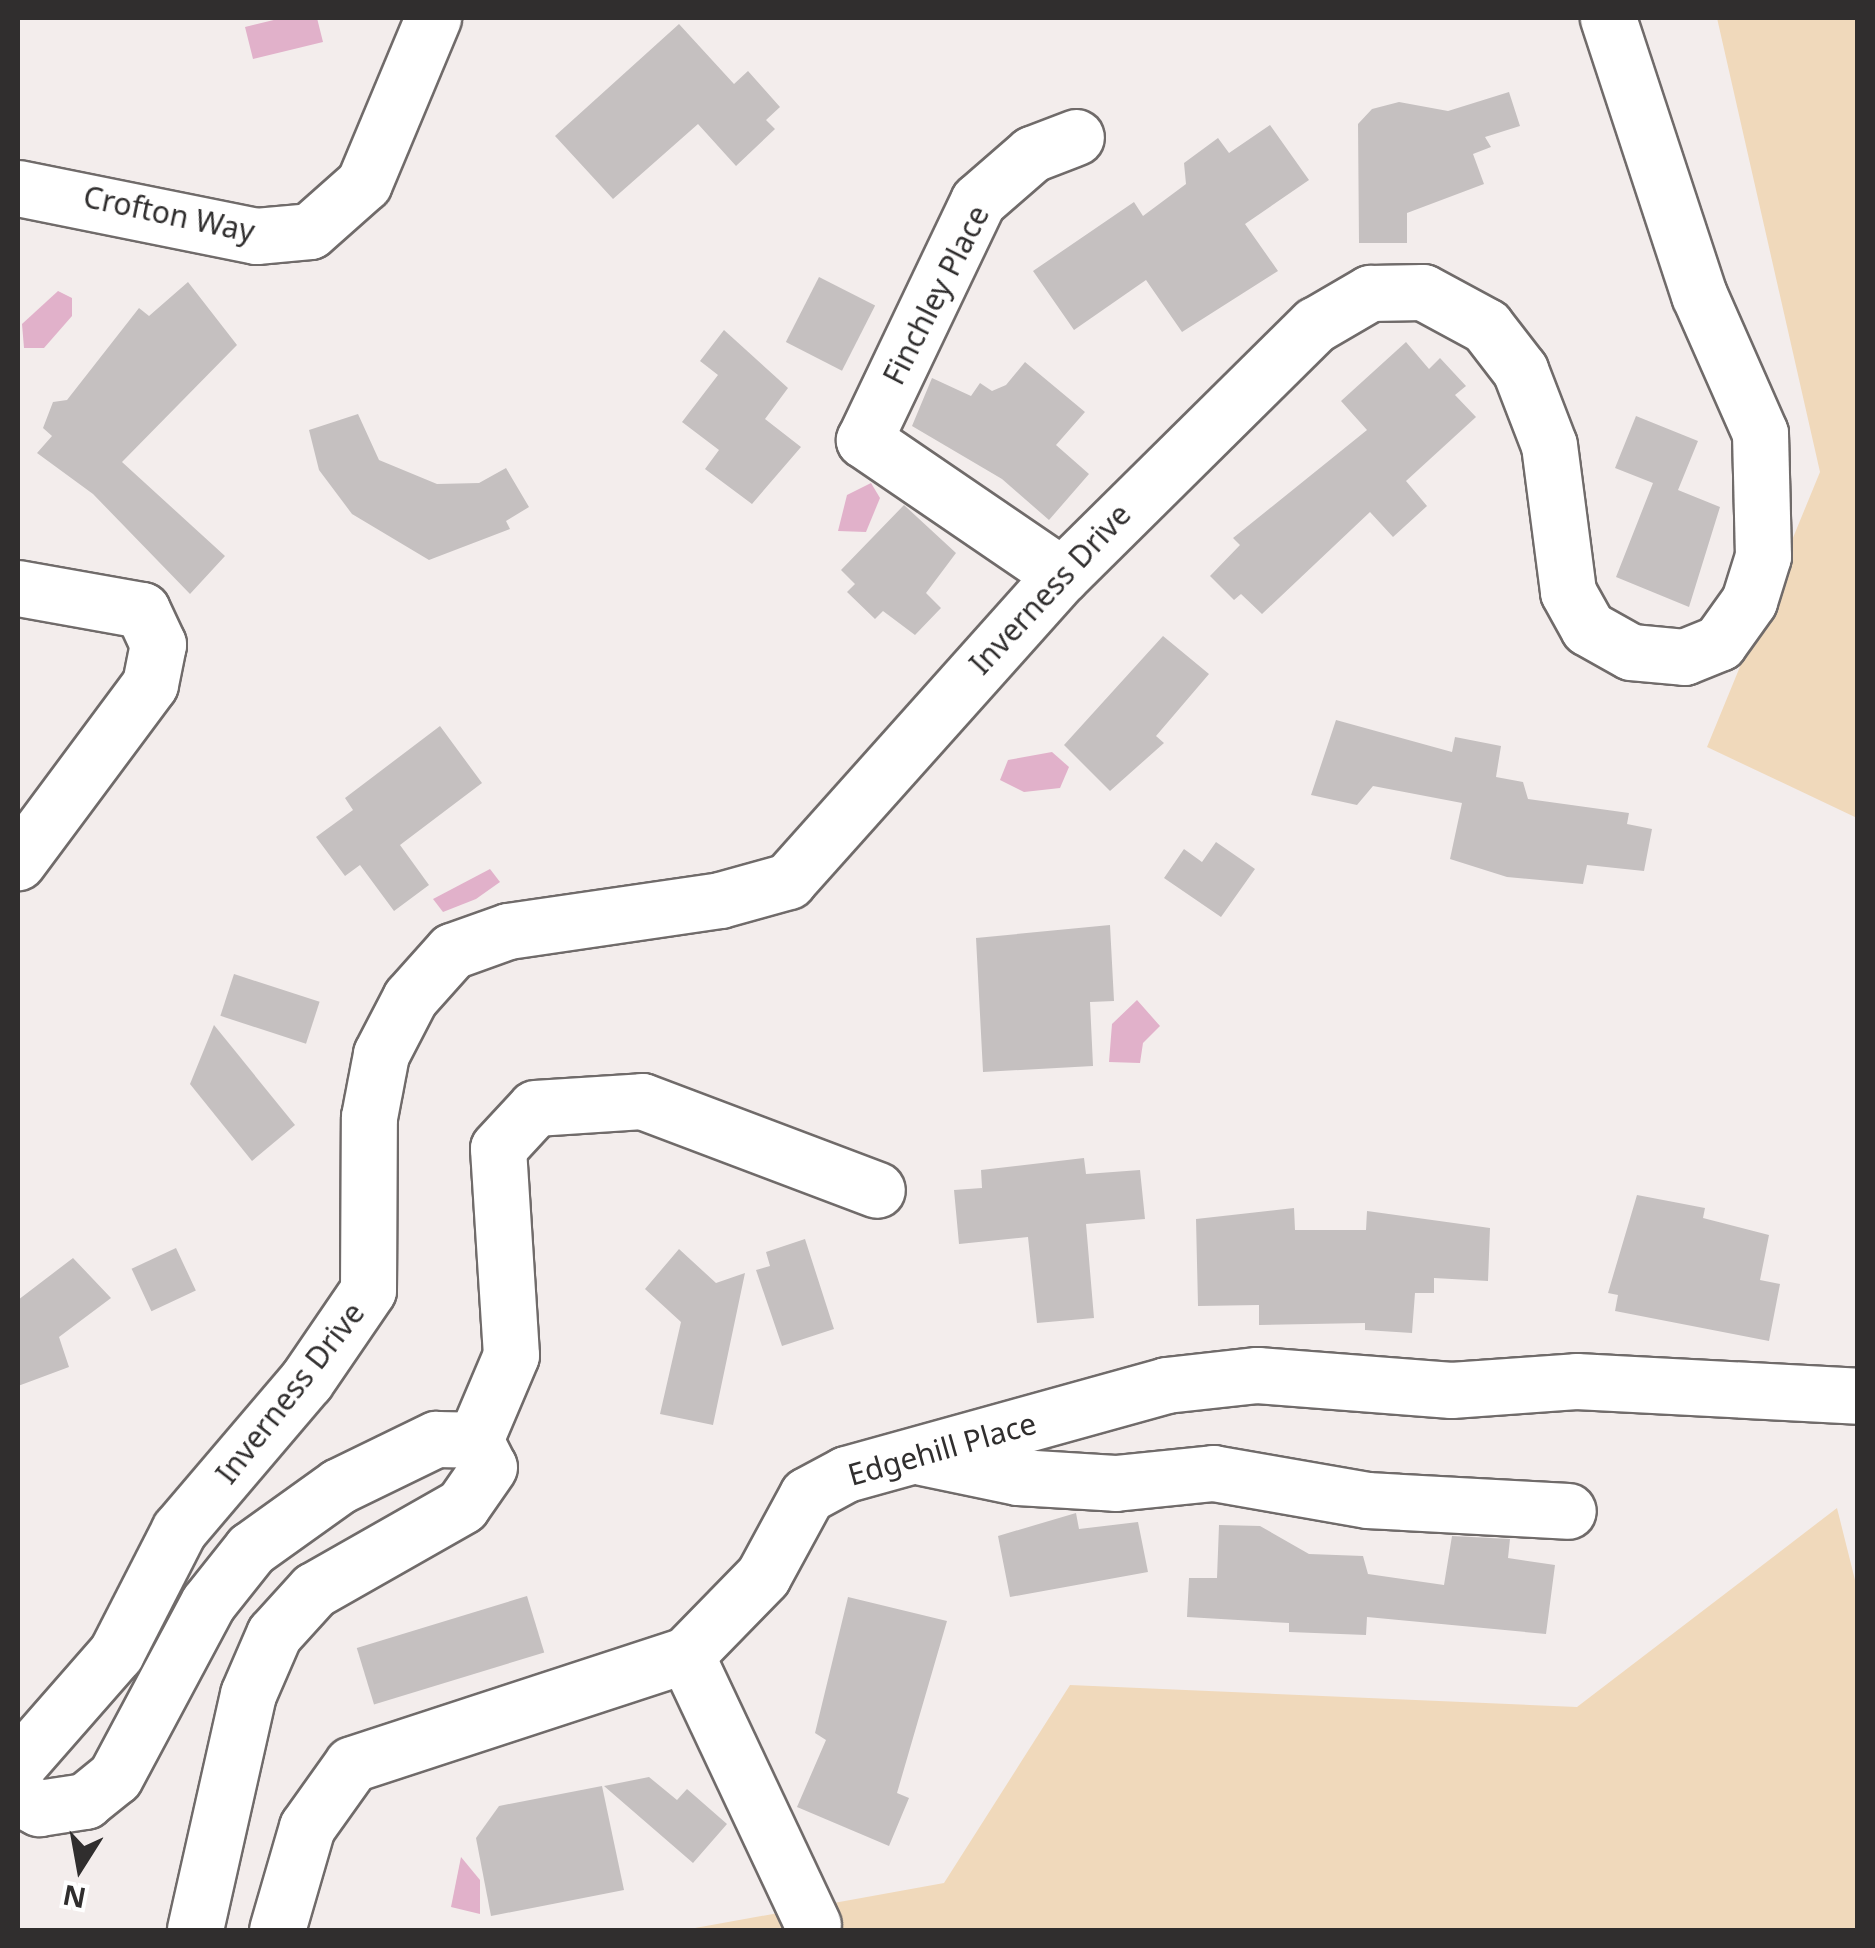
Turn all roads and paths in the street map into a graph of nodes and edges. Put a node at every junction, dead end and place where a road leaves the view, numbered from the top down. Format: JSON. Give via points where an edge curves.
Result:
{"nodes":[{"id":1,"x":433,"y":18,"type":"edge"},
{"id":2,"x":1608,"y":18,"type":"edge"},
{"id":3,"x":1076,"y":136,"type":"dead end"},
{"id":4,"x":18,"y":188,"type":"edge"},
{"id":5,"x":1062,"y":575,"type":"junction"},
{"id":6,"x":18,"y":588,"type":"edge"},
{"id":7,"x":18,"y":862,"type":"edge"},
{"id":8,"x":877,"y":1190,"type":"dead end"},
{"id":9,"x":1858,"y":1396,"type":"edge"},
{"id":10,"x":475,"y":1440,"type":"junction"},
{"id":11,"x":912,"y":1455,"type":"junction"},
{"id":12,"x":1568,"y":1511,"type":"dead end"},
{"id":13,"x":686,"y":1655,"type":"junction"},
{"id":14,"x":18,"y":1764,"type":"edge"},
{"id":15,"x":18,"y":1797,"type":"edge"},
{"id":16,"x":813,"y":1925,"type":"dead end"},
{"id":17,"x":195,"y":1930,"type":"edge"},
{"id":18,"x":277,"y":1930,"type":"edge"}],
"edges":[{"from":1,"to":4,"type":"street","name":"Crofton Way","via":[[364,183],[310,230],[256,236],[106,198]]},
{"from":2,"to":5,"type":"street","name":"Inverness Drive","via":[[1699,295],[1760,433],[1763,556],[1748,601],[1719,643],[1684,658],[1631,652],[1588,628],[1568,592],[1549,445],[1520,370],[1486,326],[1423,292],[1370,292],[1316,325]]},
{"from":3,"to":5,"type":"street","name":"Finchley Place","via":[[1032,154],[978,202],[864,440]]},
{"from":5,"to":14,"type":"street","name":"Inverness Drive","via":[[788,881],[720,900],[508,931],[452,951],[410,998],[381,1054],[368,1117],[368,1290],[306,1381],[179,1530],[116,1653]]},
{"from":6,"to":7,"type":"street","via":[[142,610],[158,644],[150,684]]},
{"from":8,"to":10,"type":"street","via":[[642,1101],[535,1108],[498,1148],[511,1355]]},
{"from":9,"to":11,"type":"street","name":"Edgehill Place","via":[[1576,1381],[1450,1390],[1257,1375],[1166,1386]]},
{"from":10,"to":15,"type":"street","via":[[436,1438],[339,1486],[251,1549],[208,1604],[116,1778],[85,1802],[38,1808]]},
{"from":10,"to":17,"type":"street","via":[[490,1467],[462,1506],[314,1590],[274,1634],[248,1694]]},
{"from":11,"to":12,"type":"street","via":[[1018,1478],[1115,1483],[1213,1472],[1367,1500]]},
{"from":11,"to":13,"type":"street","name":"Edgehill Place","via":[[808,1495],[763,1576]]},
{"from":13,"to":16,"type":"street"},
{"from":13,"to":18,"type":"street","name":"Edgehill Place","via":[[352,1764],[307,1828]]}]}
